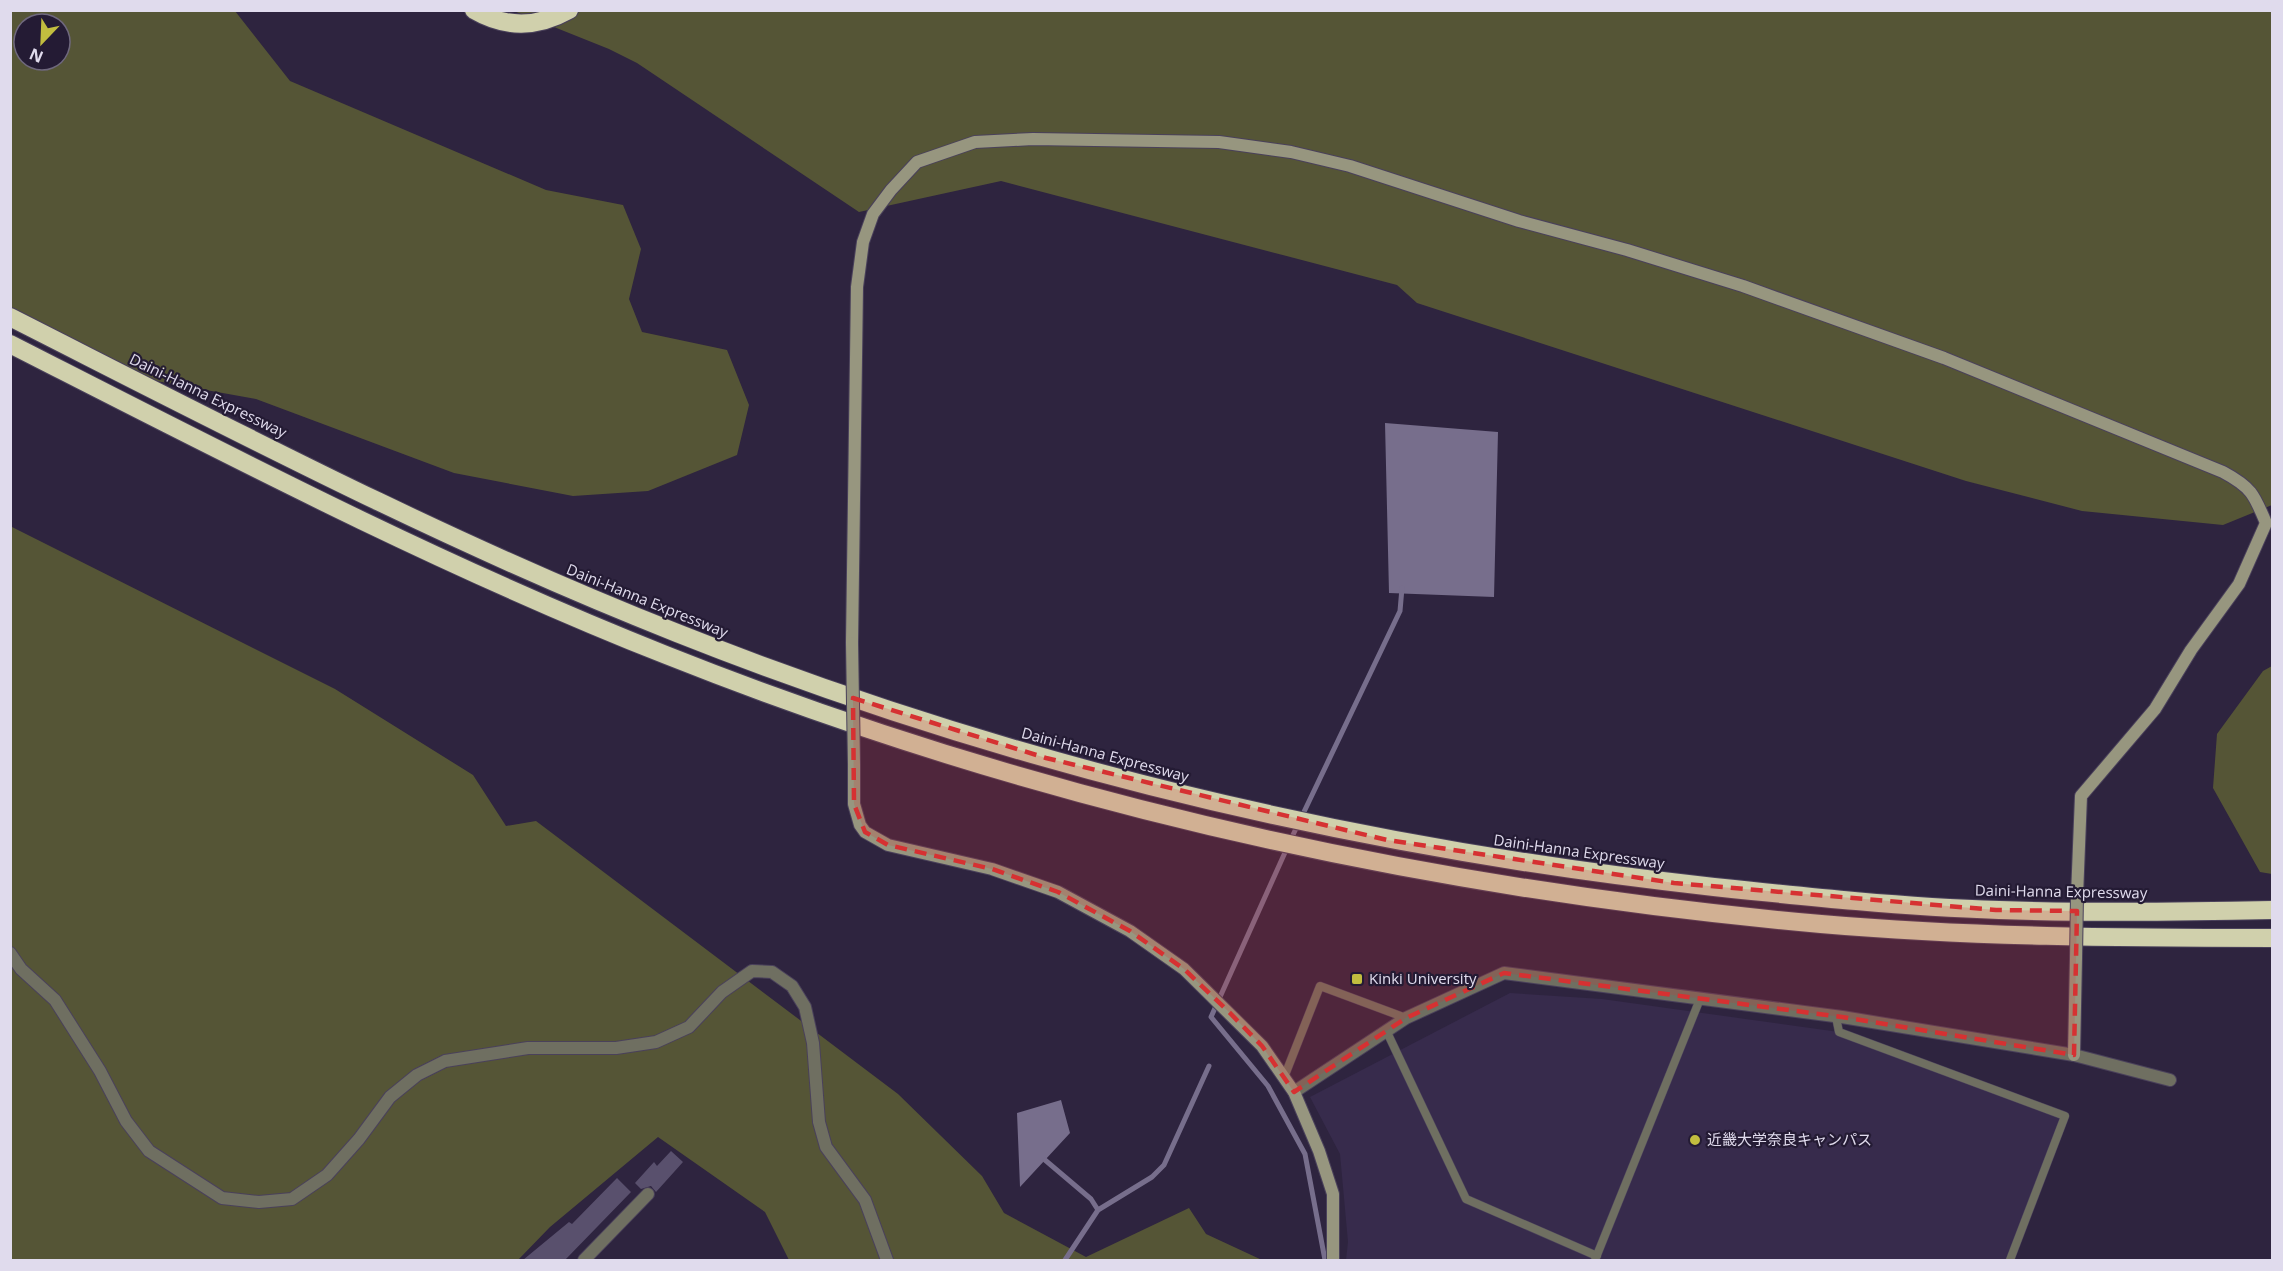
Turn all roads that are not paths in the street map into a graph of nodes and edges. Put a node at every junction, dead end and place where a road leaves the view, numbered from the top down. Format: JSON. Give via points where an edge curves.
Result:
{"nodes":[{"id":1,"x":474,"y":10,"type":"edge"},
{"id":2,"x":569,"y":10,"type":"edge"},
{"id":3,"x":10,"y":317,"type":"edge"},
{"id":4,"x":10,"y":344,"type":"edge"},
{"id":5,"x":2272,"y":910,"type":"edge"},
{"id":6,"x":2272,"y":938,"type":"edge"},
{"id":7,"x":10,"y":953,"type":"edge"},
{"id":8,"x":1700,"y":999,"type":"junction"},
{"id":9,"x":1836,"y":1017,"type":"junction"},
{"id":10,"x":1406,"y":1018,"type":"junction"},
{"id":11,"x":1386,"y":1029,"type":"junction"},
{"id":12,"x":2074,"y":1055,"type":"junction"},
{"id":13,"x":1285,"y":1075,"type":"junction"},
{"id":14,"x":2170,"y":1080,"type":"dead end"},
{"id":15,"x":1294,"y":1092,"type":"junction"},
{"id":16,"x":648,"y":1194,"type":"dead end"},
{"id":17,"x":1596,"y":1258,"type":"edge"},
{"id":18,"x":584,"y":1260,"type":"edge"},
{"id":19,"x":887,"y":1260,"type":"edge"},
{"id":20,"x":1333,"y":1260,"type":"edge"},
{"id":21,"x":2010,"y":1260,"type":"edge"}],
"edges":[{"from":1,"to":2,"type":"highway","via":[[496,21],[518,24],[542,22]]},
{"from":3,"to":5,"type":"highway","name":"Daini-Hanna Expressway","via":[[420,521],[656,625],[918,720],[1160,789],[1388,840],[1522,864],[1834,900],[1996,910]]},
{"from":4,"to":6,"type":"highway","via":[[409,543],[667,656],[911,742],[1152,813],[1384,864],[1519,888],[1682,910],[1994,935]]},
{"from":7,"to":19,"type":"street","via":[[21,969],[55,1000],[100,1071],[126,1122],[149,1151],[222,1198],[259,1202],[292,1199],[327,1176],[390,1097],[417,1075],[445,1061],[528,1048],[616,1048],[656,1042],[689,1027],[722,992],[752,971],[772,972],[792,986],[805,1007],[813,1043],[819,1122],[826,1147],[865,1200]]},
{"from":8,"to":9,"type":"street"},
{"from":8,"to":10,"type":"street","via":[[1504,973]]},
{"from":8,"to":17,"type":"lane"},
{"from":9,"to":12,"type":"street"},
{"from":9,"to":21,"type":"lane","via":[[1839,1032],[2065,1116]]},
{"from":10,"to":11,"type":"street"},
{"from":10,"to":13,"type":"lane","via":[[1320,986]]},
{"from":11,"to":15,"type":"street"},
{"from":11,"to":17,"type":"lane","via":[[1466,1199]]},
{"from":12,"to":13,"type":"street","bridge":true,"via":[[2081,796],[2156,709],[2191,650],[2239,584],[2266,523],[2245,484],[1944,357],[1743,286],[1519,221],[1350,166],[1291,152],[1219,142],[1033,139],[975,142],[916,162],[873,214],[863,242],[857,287],[852,643],[854,804],[860,825],[888,845],[992,869],[1058,892],[1130,931],[1199,984],[1262,1046]]},
{"from":12,"to":14,"type":"street"},
{"from":13,"to":15,"type":"street"},
{"from":15,"to":20,"type":"street","via":[[1333,1194]]},
{"from":16,"to":18,"type":"street"}]}
